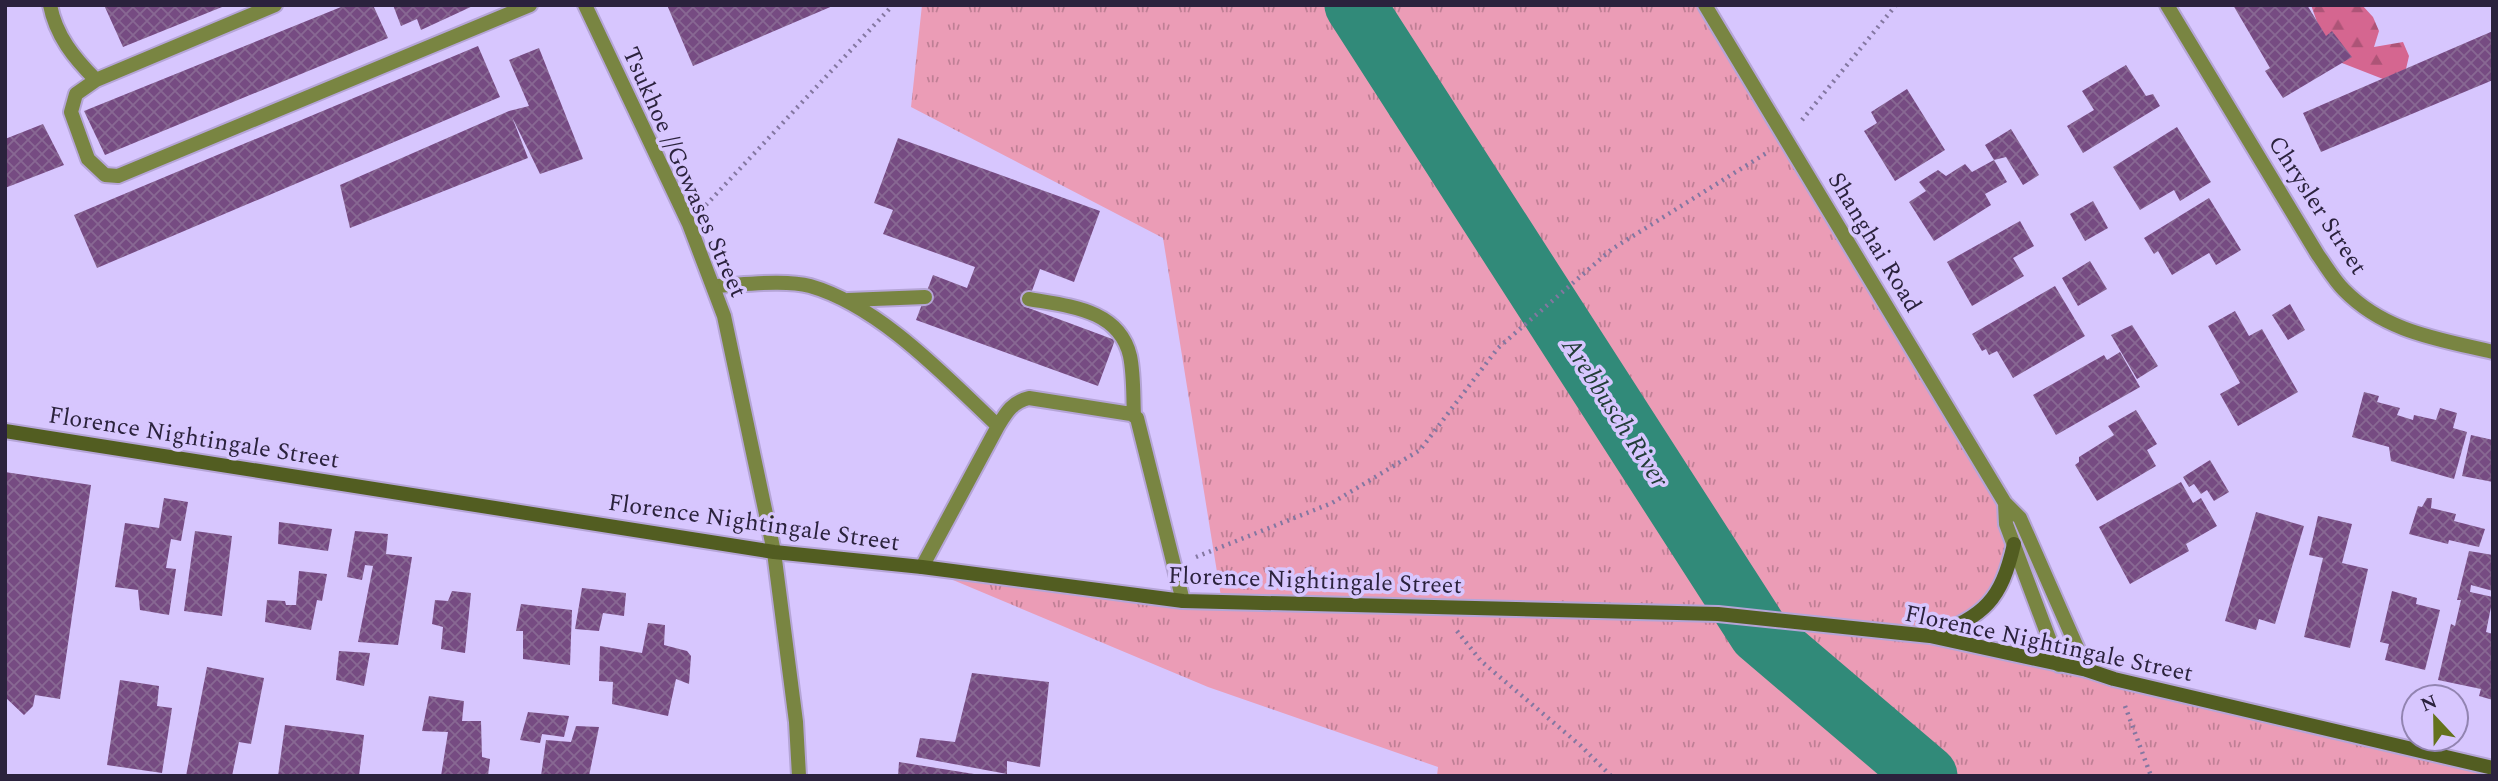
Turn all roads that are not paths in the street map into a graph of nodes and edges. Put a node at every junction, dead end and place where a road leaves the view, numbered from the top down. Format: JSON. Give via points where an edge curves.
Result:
{"nodes":[{"id":1,"x":50,"y":5,"type":"edge"},
{"id":2,"x":275,"y":5,"type":"edge"},
{"id":3,"x":530,"y":5,"type":"edge"},
{"id":4,"x":585,"y":5,"type":"edge"},
{"id":5,"x":1705,"y":5,"type":"edge"},
{"id":6,"x":2167,"y":5,"type":"edge"},
{"id":7,"x":96,"y":80,"type":"junction"},
{"id":8,"x":714,"y":286,"type":"junction"},
{"id":9,"x":925,"y":297,"type":"dead end"},
{"id":10,"x":1029,"y":299,"type":"dead end"},
{"id":11,"x":848,"y":300,"type":"junction"},
{"id":12,"x":2493,"y":352,"type":"edge"},
{"id":13,"x":1134,"y":416,"type":"junction"},
{"id":14,"x":998,"y":426,"type":"junction"},
{"id":15,"x":5,"y":431,"type":"edge"},
{"id":16,"x":2005,"y":503,"type":"junction"},
{"id":17,"x":2014,"y":544,"type":"junction"},
{"id":18,"x":774,"y":552,"type":"junction"},
{"id":19,"x":922,"y":567,"type":"junction"},
{"id":20,"x":1183,"y":601,"type":"junction"},
{"id":21,"x":1930,"y":636,"type":"junction"},
{"id":22,"x":2059,"y":665,"type":"junction"},
{"id":23,"x":2087,"y":670,"type":"junction"},
{"id":24,"x":2493,"y":768,"type":"edge"},
{"id":25,"x":799,"y":776,"type":"edge"}],
"edges":[{"from":1,"to":7,"type":"street","via":[[73,57]]},
{"from":2,"to":7,"type":"street"},
{"from":3,"to":7,"type":"street","via":[[118,176],[105,175],[88,159],[71,112],[76,93]]},
{"from":4,"to":8,"type":"street","name":"Tsukhoe //Gowases Street"},
{"from":5,"to":16,"type":"street","name":"Shanghai Road"},
{"from":6,"to":12,"type":"street","name":"Chrysler Street","via":[[2342,288],[2390,324]]},
{"from":8,"to":11,"type":"street","via":[[808,285]]},
{"from":8,"to":18,"type":"street","name":"Tsukhoe //Gowases Street","via":[[731,344]]},
{"from":9,"to":11,"type":"street"},
{"from":10,"to":13,"type":"street","via":[[1102,316],[1119,333],[1129,355]]},
{"from":11,"to":14,"type":"street","via":[[936,367]]},
{"from":13,"to":14,"type":"street","via":[[1029,398],[1011,407]]},
{"from":13,"to":20,"type":"street"},
{"from":14,"to":19,"type":"street"},
{"from":15,"to":18,"type":"main road","name":"Florence Nightingale Street"},
{"from":16,"to":17,"type":"street","name":"Shanghai Road","via":[[2006,524]]},
{"from":16,"to":23,"type":"street","name":"Shanghai Road","via":[[2020,518]]},
{"from":17,"to":21,"type":"main road","via":[[2008,569],[1985,608],[1962,625]]},
{"from":17,"to":22,"type":"street","name":"Shanghai Road"},
{"from":18,"to":19,"type":"main road","name":"Florence Nightingale Street"},
{"from":18,"to":25,"type":"street","name":"Tsukhoe //Gowases Street"},
{"from":19,"to":20,"type":"main road","name":"Florence Nightingale Street"},
{"from":20,"to":21,"type":"main road","name":"Florence Nightingale Street","via":[[1718,614]]},
{"from":21,"to":22,"type":"main road","name":"Florence Nightingale Street"},
{"from":22,"to":23,"type":"main road","name":"Florence Nightingale Street"},
{"from":23,"to":24,"type":"main road","name":"Florence Nightingale Street"}]}
